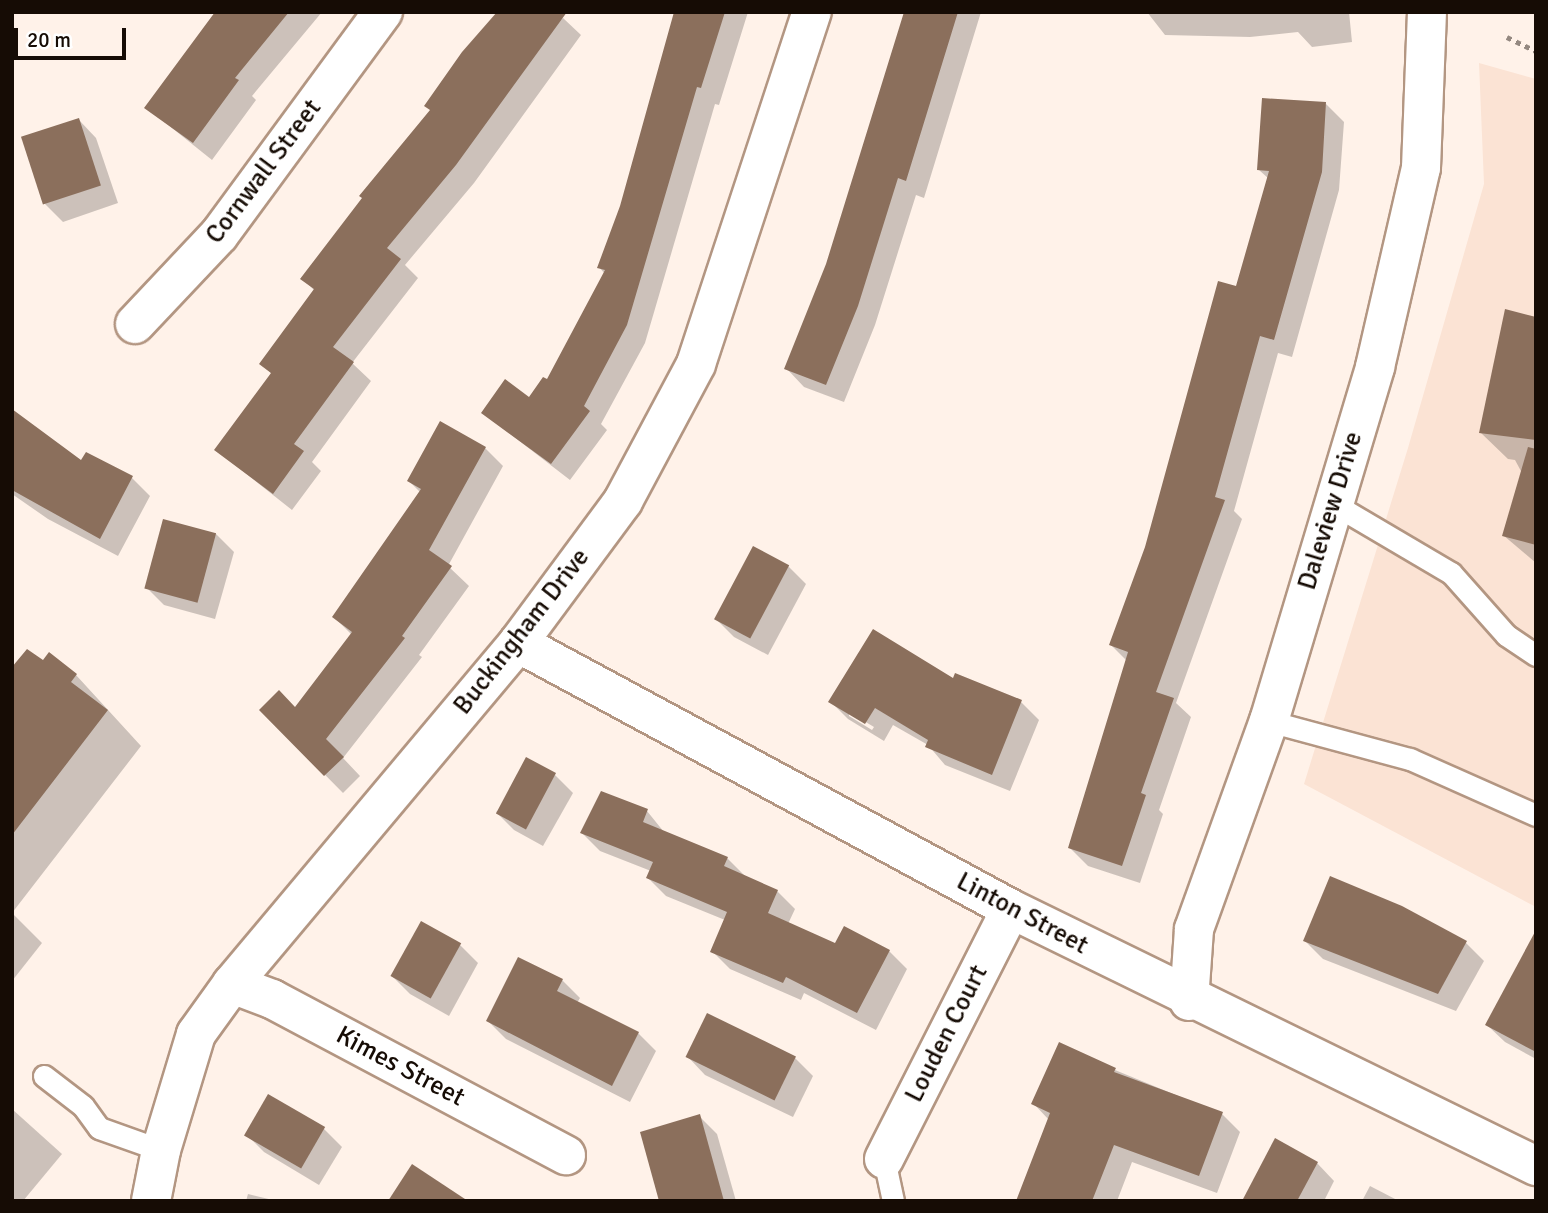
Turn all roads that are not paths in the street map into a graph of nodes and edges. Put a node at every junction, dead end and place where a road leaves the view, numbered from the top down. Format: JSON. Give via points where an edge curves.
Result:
{"nodes":[{"id":1,"x":383,"y":12,"type":"edge"},
{"id":2,"x":812,"y":12,"type":"edge"},
{"id":3,"x":1427,"y":12,"type":"edge"},
{"id":4,"x":135,"y":324,"type":"dead end"},
{"id":5,"x":1332,"y":503,"type":"junction"},
{"id":6,"x":518,"y":643,"type":"junction"},
{"id":7,"x":1536,"y":654,"type":"edge"},
{"id":8,"x":1269,"y":721,"type":"junction"},
{"id":9,"x":1536,"y":815,"type":"edge"},
{"id":10,"x":1011,"y":909,"type":"junction"},
{"id":11,"x":232,"y":984,"type":"junction"},
{"id":12,"x":1189,"y":1000,"type":"junction"},
{"id":13,"x":44,"y":1076,"type":"dead end"},
{"id":14,"x":161,"y":1150,"type":"junction"},
{"id":15,"x":566,"y":1155,"type":"dead end"},
{"id":16,"x":884,"y":1159,"type":"joint"},
{"id":17,"x":1536,"y":1166,"type":"edge"},
{"id":18,"x":151,"y":1201,"type":"edge"},
{"id":19,"x":893,"y":1201,"type":"edge"}],
"edges":[{"from":1,"to":4,"type":"street","name":"Cornwall Street","via":[[219,235]]},
{"from":2,"to":6,"type":"street","name":"Buckingham Drive","via":[[696,364],[623,501]]},
{"from":3,"to":5,"type":"street","name":"Daleview Drive","via":[[1422,168],[1375,367]]},
{"from":5,"to":7,"type":"lane","via":[[1451,573],[1506,635]]},
{"from":5,"to":8,"type":"street","name":"Daleview Drive"},
{"from":6,"to":10,"type":"street","name":"Linton Street"},
{"from":6,"to":11,"type":"street","name":"Buckingham Drive"},
{"from":8,"to":9,"type":"lane","via":[[1409,759]]},
{"from":8,"to":12,"type":"street","name":"Daleview Drive","via":[[1194,929]]},
{"from":10,"to":12,"type":"street","name":"Linton Street"},
{"from":10,"to":16,"type":"street","name":"Louden Court"},
{"from":11,"to":14,"type":"street","name":"Buckingham Drive","via":[[196,1034]]},
{"from":11,"to":15,"type":"street","name":"Kimes Street","via":[[272,999]]},
{"from":12,"to":17,"type":"street","name":"Linton Street"},
{"from":13,"to":14,"type":"lane","via":[[83,1106],[99,1128]]},
{"from":14,"to":18,"type":"street","name":"Buckingham Drive"},
{"from":16,"to":19,"type":"lane"}]}
